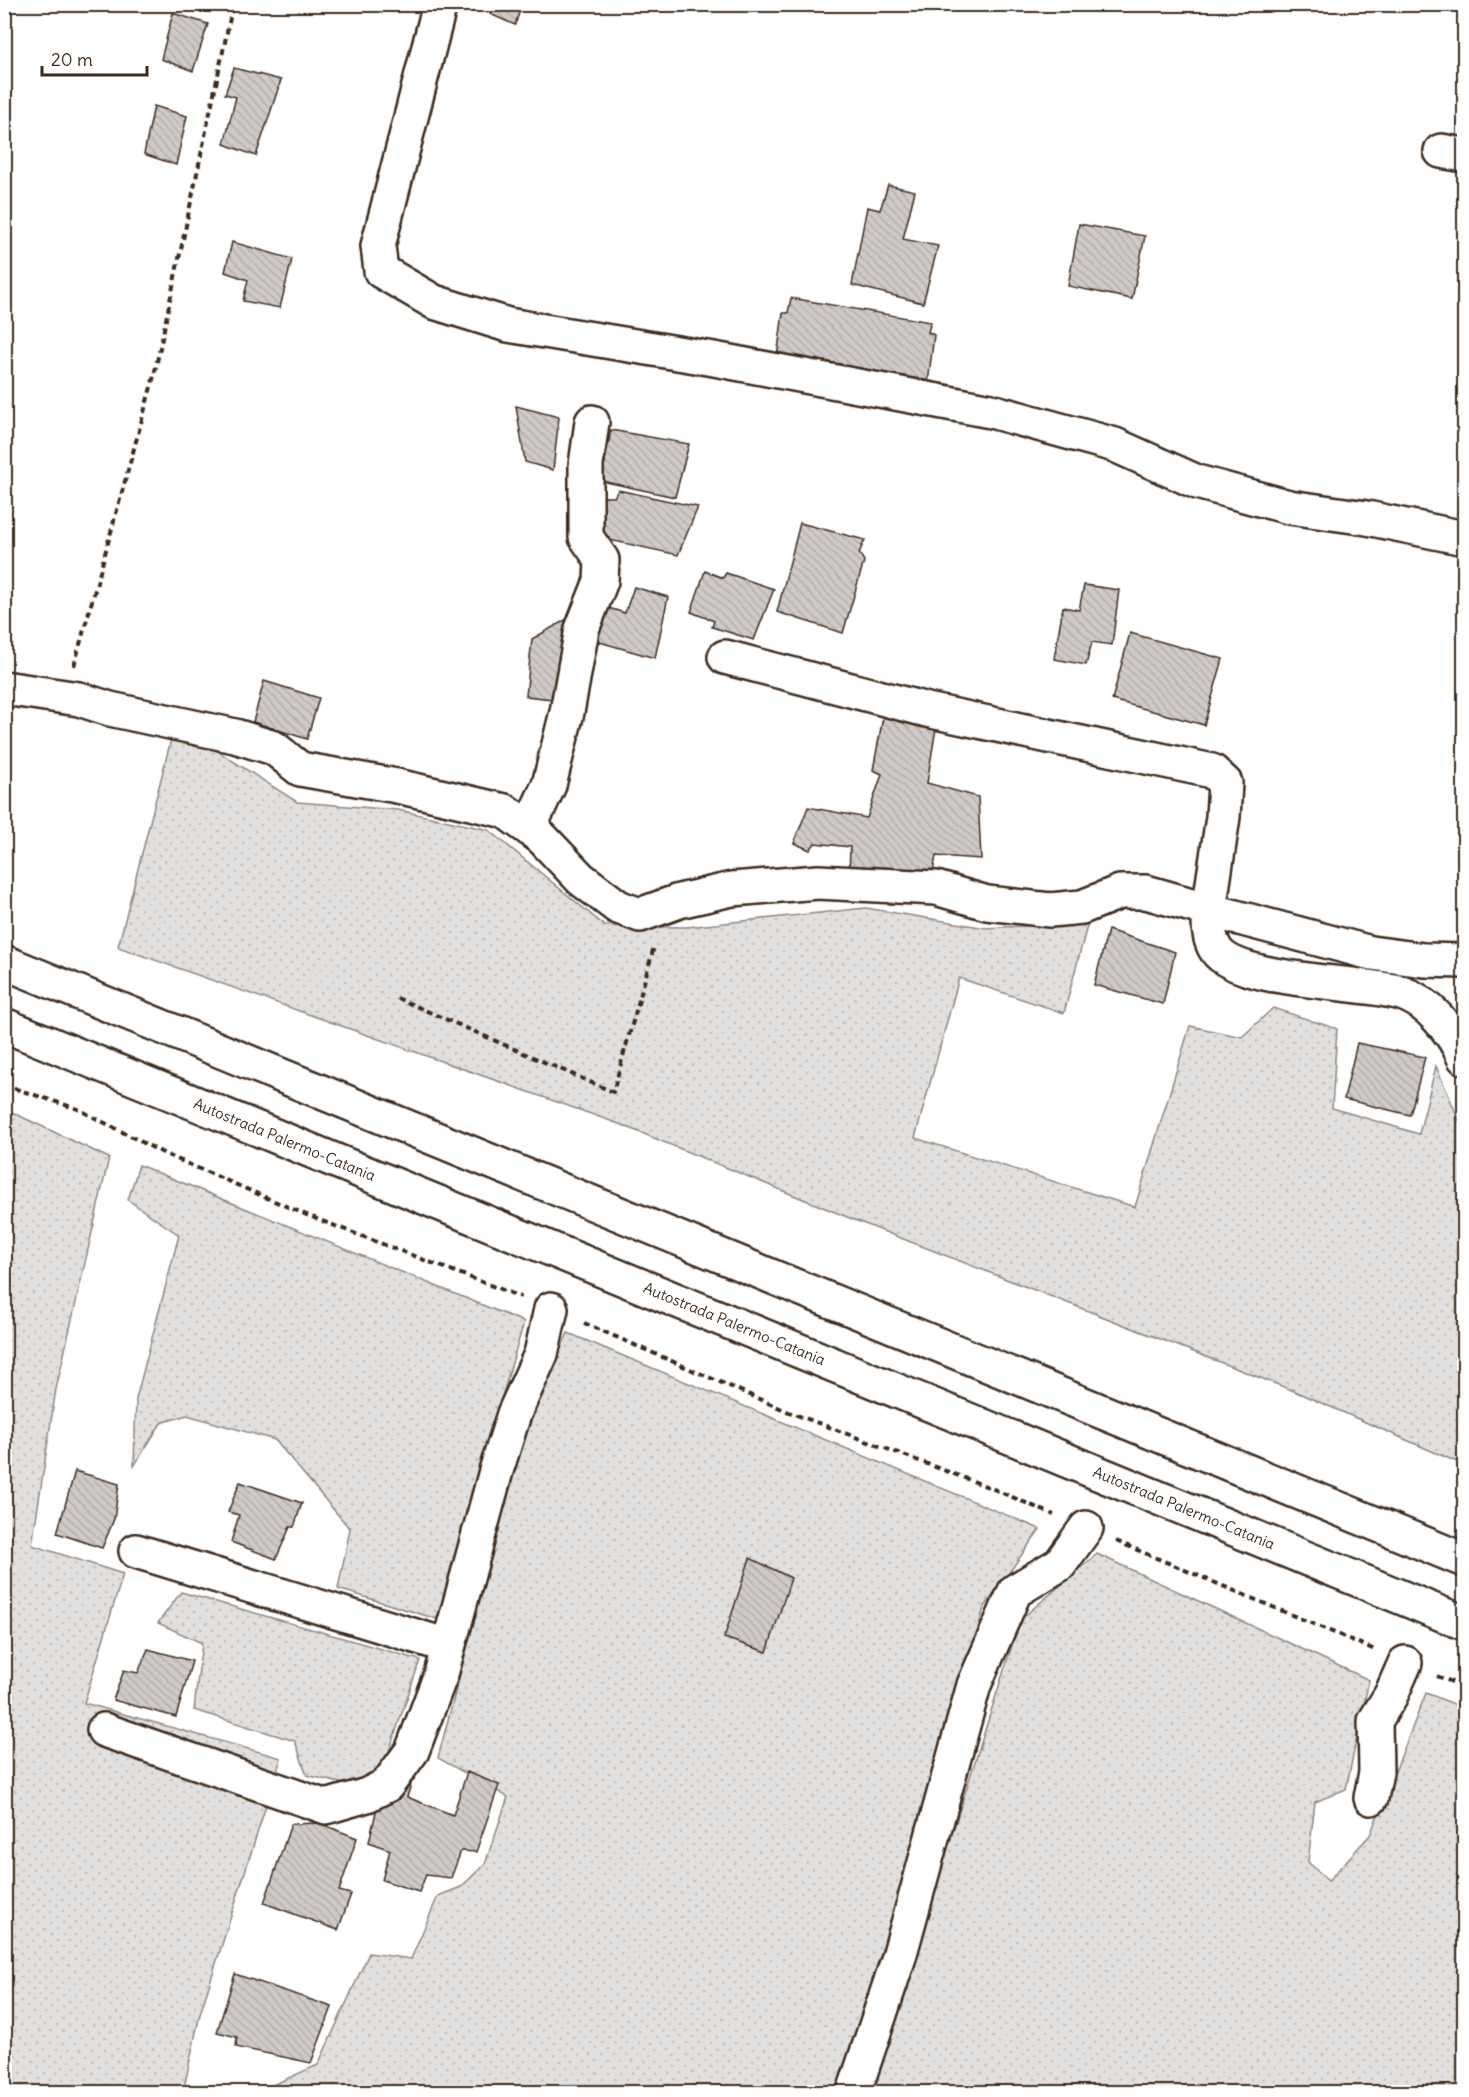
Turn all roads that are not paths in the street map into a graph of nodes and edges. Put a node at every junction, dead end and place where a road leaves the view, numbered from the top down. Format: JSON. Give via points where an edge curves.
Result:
{"nodes":[{"id":1,"x":440,"y":4,"type":"edge"},
{"id":2,"x":592,"y":422,"type":"dead end"},
{"id":3,"x":1464,"y":538,"type":"edge"},
{"id":4,"x":725,"y":657,"type":"dead end"},
{"id":5,"x":4,"y":688,"type":"edge"},
{"id":6,"x":529,"y":828,"type":"junction"},
{"id":7,"x":1209,"y":910,"type":"junction"},
{"id":8,"x":1464,"y":961,"type":"edge"},
{"id":9,"x":4,"y":962,"type":"edge"},
{"id":10,"x":4,"y":1025,"type":"edge"},
{"id":11,"x":1464,"y":1057,"type":"edge"},
{"id":12,"x":550,"y":1309,"type":"road end"},
{"id":13,"x":1086,"y":1528,"type":"road end"},
{"id":14,"x":136,"y":1551,"type":"dead end"},
{"id":15,"x":1464,"y":1560,"type":"edge"},
{"id":16,"x":1464,"y":1623,"type":"edge"},
{"id":17,"x":448,"y":1646,"type":"junction"},
{"id":18,"x":1405,"y":1663,"type":"road end"},
{"id":19,"x":104,"y":1730,"type":"dead end"},
{"id":20,"x":1371,"y":1798,"type":"dead end"},
{"id":21,"x":854,"y":2092,"type":"edge"}],
"edges":[{"from":1,"to":3,"type":"main road","via":[[378,246],[381,270],[434,302],[508,325],[991,411],[1115,446],[1197,483],[1288,507]]},
{"from":2,"to":6,"type":"main road","via":[[586,465],[586,537],[602,560],[602,580],[582,629],[549,785]]},
{"from":4,"to":7,"type":"main road","via":[[927,710],[1212,771],[1225,783]]},
{"from":5,"to":6,"type":"main road","via":[[65,697],[255,742],[274,748],[300,769],[505,811]]},
{"from":6,"to":7,"type":"main road","via":[[581,879],[618,907],[640,915],[732,889],[818,882],[936,888],[987,903],[1050,910],[1082,907],[1120,892],[1146,892]]},
{"from":7,"to":8,"type":"main road","via":[[1371,953]]},
{"from":7,"to":11,"type":"main road","via":[[1209,936],[1216,952],[1232,964],[1304,981],[1402,993],[1430,1008]]},
{"from":9,"to":15,"type":"main road"},
{"from":10,"to":16,"type":"main road","name":"Autostrada Palermo-Catania"},
{"from":12,"to":17,"type":"main road","via":[[541,1354],[514,1414],[496,1471]]},
{"from":13,"to":21,"type":"main road","via":[[1060,1564],[1015,1591],[974,1685],[899,1957]]},
{"from":14,"to":17,"type":"main road"},
{"from":17,"to":19,"type":"main road","via":[[412,1751],[387,1785],[326,1807]]},
{"from":18,"to":20,"type":"main road","via":[[1375,1722],[1376,1772]]}]}
